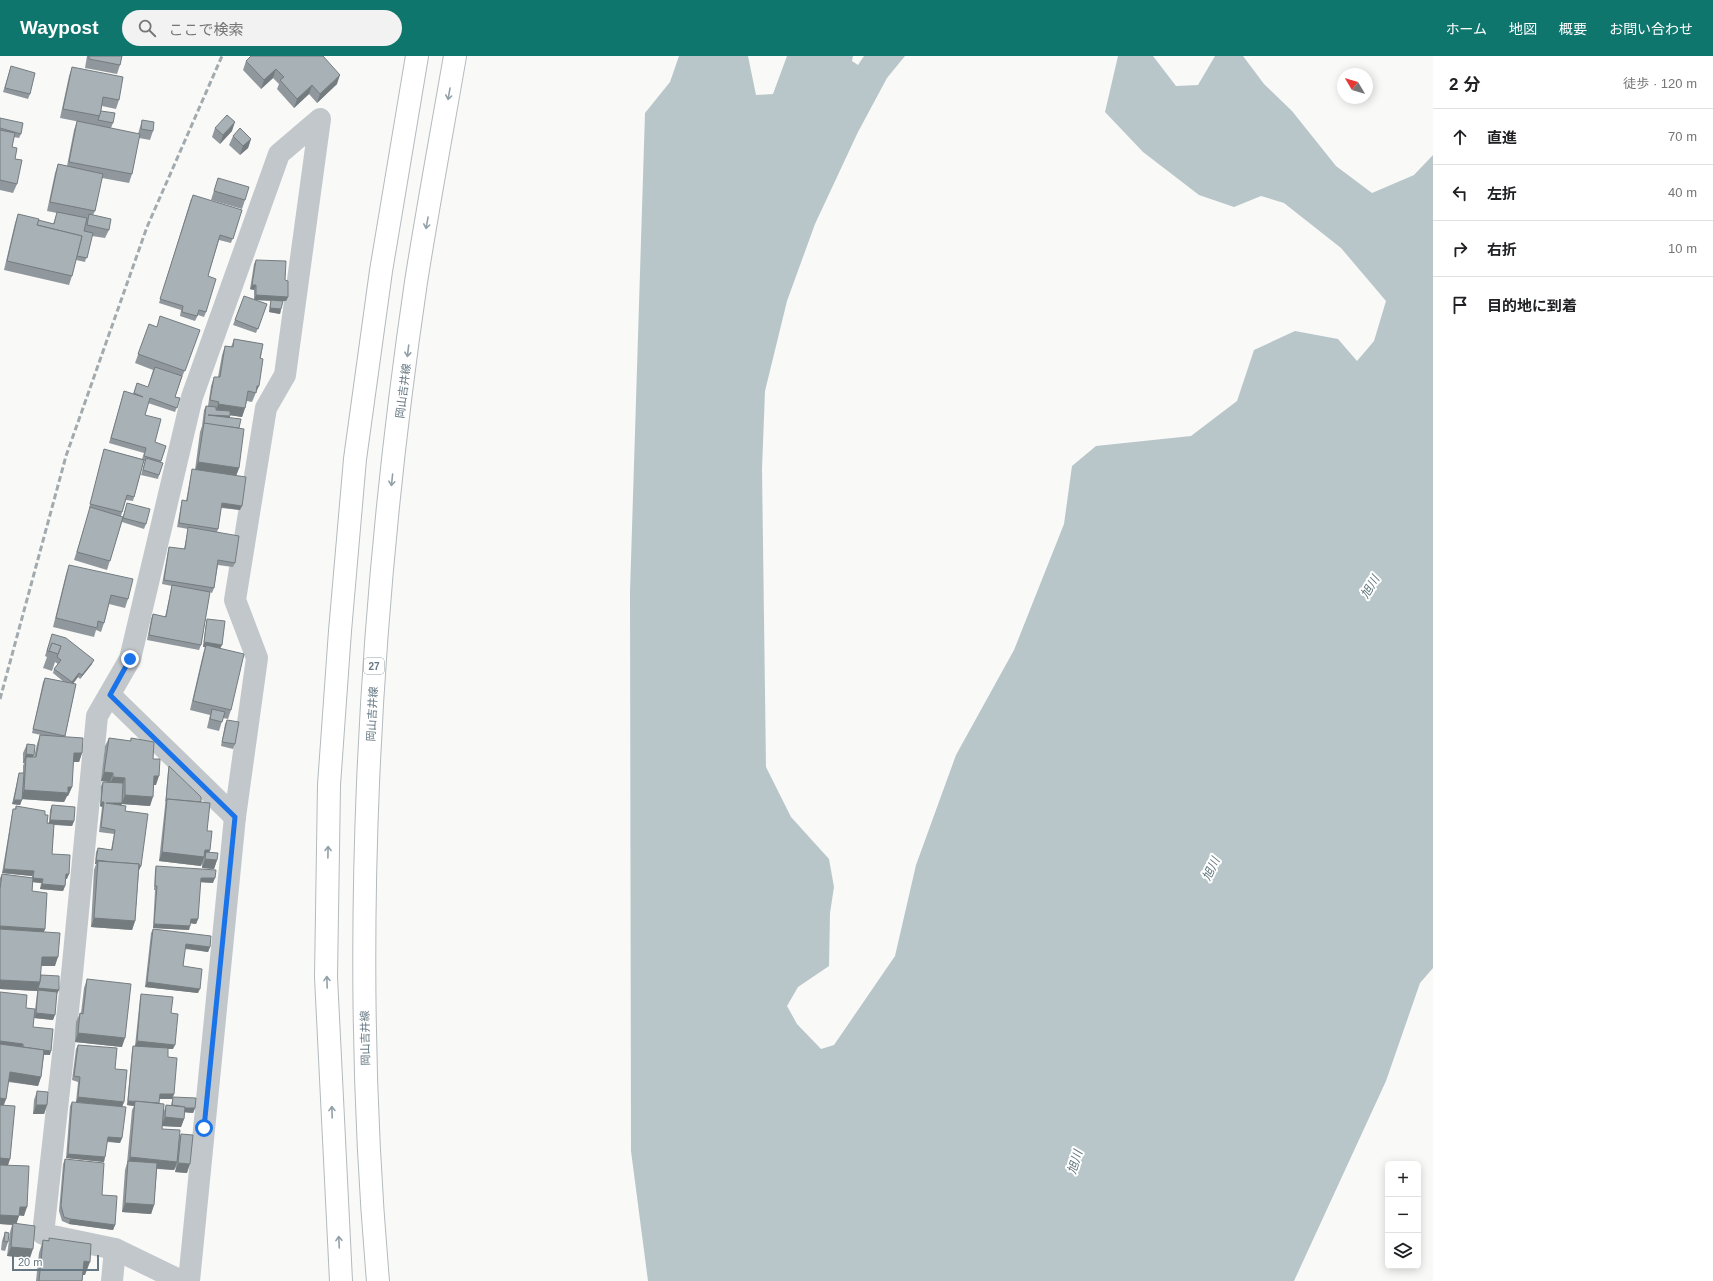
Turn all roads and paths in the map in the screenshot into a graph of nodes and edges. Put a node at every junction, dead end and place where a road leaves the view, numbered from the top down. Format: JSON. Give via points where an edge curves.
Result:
{"nodes":[{"id":1,"x":417,"y":56,"type":"edge"},
{"id":2,"x":455,"y":56,"type":"edge"},
{"id":3,"x":110,"y":695,"type":"junction"},
{"id":4,"x":235,"y":817,"type":"junction"},
{"id":5,"x":115,"y":1249,"type":"junction"},
{"id":6,"x":112,"y":1281,"type":"edge"},
{"id":7,"x":181,"y":1281,"type":"edge"},
{"id":8,"x":189,"y":1281,"type":"edge"},
{"id":9,"x":341,"y":1281,"type":"edge"},
{"id":10,"x":378,"y":1281,"type":"edge"}],
"edges":[{"from":9,"to":1,"type":"main road","one_way":true,"via":[[326,977],[329,785],[355,459],[381,271]]},
{"from":2,"to":10,"type":"main road","name":"岡山吉井線","number":"27","one_way":true,"via":[[416,282],[392,478],[374,664],[367,827],[364,1031]]},
{"from":3,"to":4,"type":"street"},
{"from":3,"to":4,"type":"street","via":[[130,659],[192,397],[279,154],[320,119],[285,375],[266,408],[236,600],[257,658]]},
{"from":3,"to":5,"type":"street","via":[[97,716],[43,1234]]},
{"from":4,"to":8,"type":"street"},
{"from":5,"to":6,"type":"street"},
{"from":5,"to":7,"type":"street"}]}
